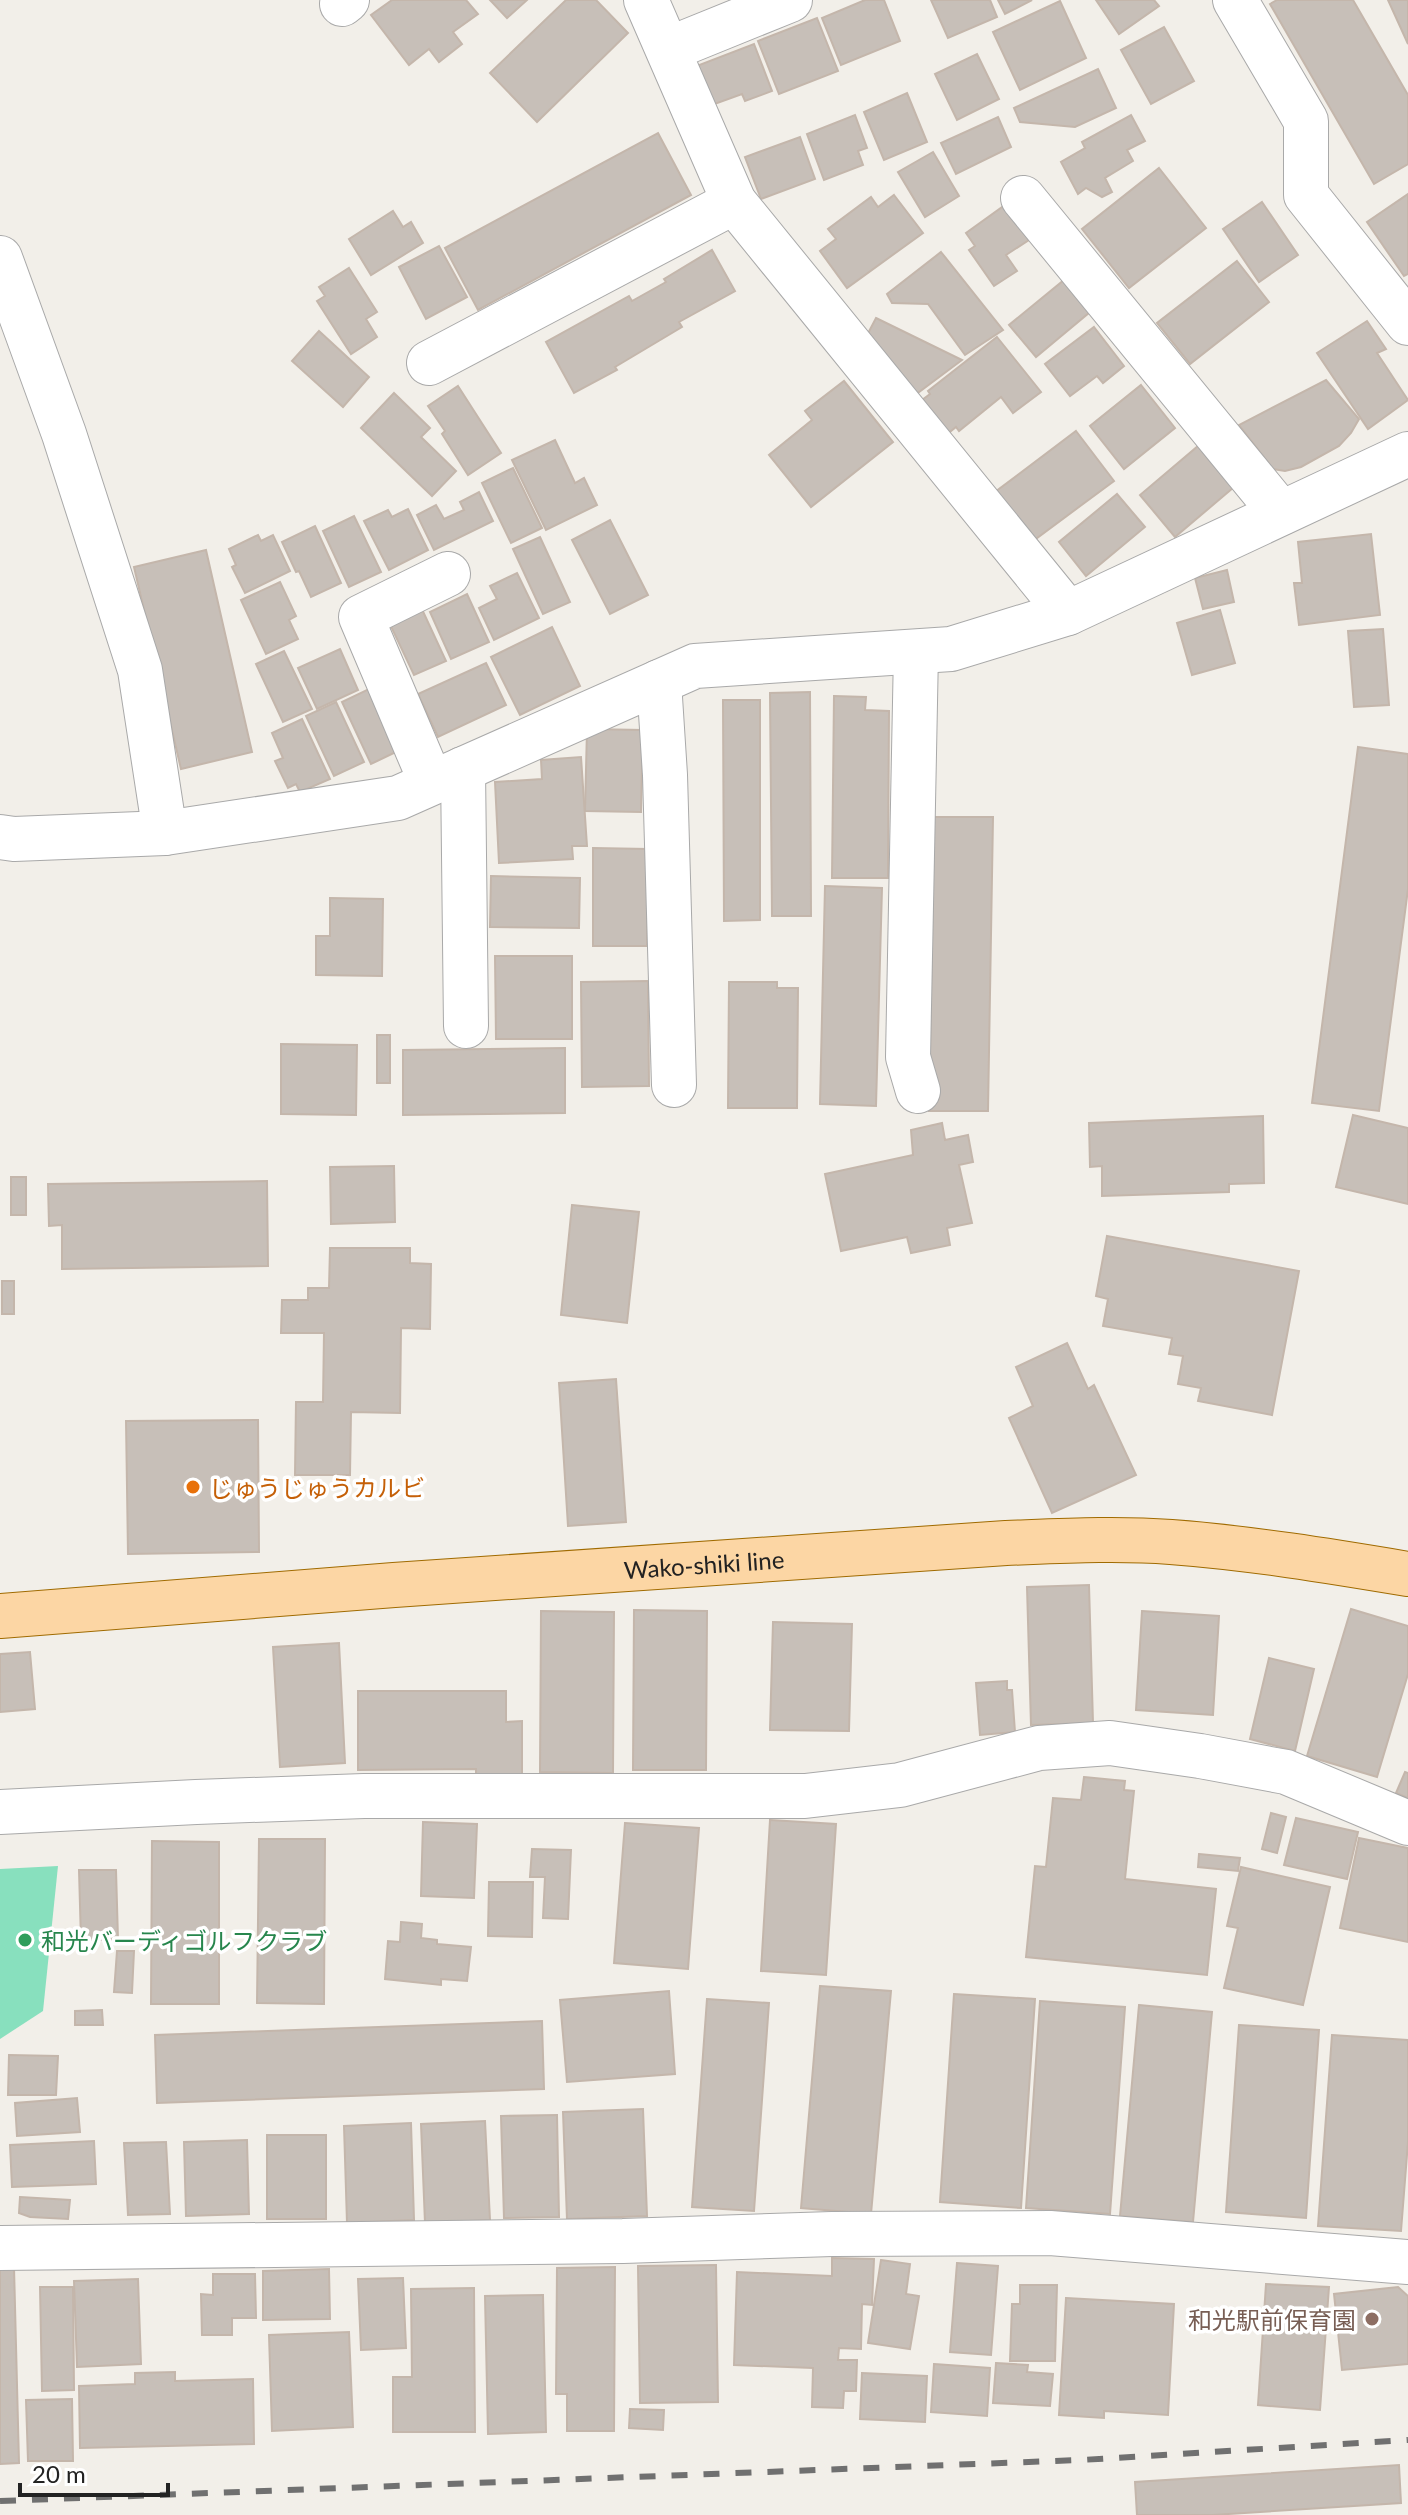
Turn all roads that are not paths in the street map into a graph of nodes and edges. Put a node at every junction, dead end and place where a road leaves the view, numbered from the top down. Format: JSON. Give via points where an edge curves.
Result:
{"nodes":[{"id":1,"x":646,"y":0,"type":"edge"},
{"id":2,"x":790,"y":0,"type":"edge"},
{"id":3,"x":1235,"y":0,"type":"edge"},
{"id":4,"x":669,"y":49,"type":"junction"},
{"id":5,"x":1023,"y":198,"type":"dead end"},
{"id":6,"x":734,"y":202,"type":"junction"},
{"id":7,"x":0,"y":260,"type":"edge"},
{"id":8,"x":1408,"y":323,"type":"edge"},
{"id":9,"x":429,"y":363,"type":"dead end"},
{"id":10,"x":1408,"y":454,"type":"edge"},
{"id":11,"x":1281,"y":513,"type":"junction"},
{"id":12,"x":448,"y":574,"type":"dead end"},
{"id":13,"x":1068,"y":613,"type":"junction"},
{"id":14,"x":916,"y":652,"type":"junction"},
{"id":15,"x":659,"y":682,"type":"junction"},
{"id":16,"x":447,"y":776,"type":"junction"},
{"id":17,"x":165,"y":833,"type":"junction"},
{"id":18,"x":0,"y":837,"type":"edge"},
{"id":19,"x":466,"y":1026,"type":"dead end"},
{"id":20,"x":674,"y":1085,"type":"dead end"},
{"id":21,"x":918,"y":1091,"type":"dead end"},
{"id":22,"x":1408,"y":1574,"type":"edge"},
{"id":23,"x":0,"y":1616,"type":"edge"},
{"id":24,"x":0,"y":1812,"type":"edge"},
{"id":25,"x":1408,"y":1823,"type":"edge"},
{"id":26,"x":0,"y":2248,"type":"edge"},
{"id":27,"x":1408,"y":2262,"type":"edge"}],
"edges":[{"from":1,"to":4,"type":"street"},
{"from":2,"to":4,"type":"street"},
{"from":3,"to":8,"type":"street","via":[[1306,121],[1306,195]]},
{"from":4,"to":6,"type":"street"},
{"from":5,"to":11,"type":"street"},
{"from":6,"to":9,"type":"street"},
{"from":6,"to":13,"type":"street"},
{"from":7,"to":17,"type":"street","via":[[64,434],[140,670]]},
{"from":10,"to":11,"type":"street"},
{"from":11,"to":13,"type":"street"},
{"from":12,"to":16,"type":"street","via":[[361,617]]},
{"from":13,"to":14,"type":"street","via":[[951,649]]},
{"from":14,"to":15,"type":"street","via":[[695,666]]},
{"from":14,"to":21,"type":"street","via":[[908,1057]]},
{"from":15,"to":16,"type":"street"},
{"from":15,"to":20,"type":"street"},
{"from":16,"to":17,"type":"street","via":[[398,798]]},
{"from":16,"to":19,"type":"street"},
{"from":17,"to":18,"type":"street"},
{"from":22,"to":23,"type":"main road","name":"Wako-shiki line","via":[[1172,1542],[1099,1540]]},
{"from":24,"to":25,"type":"street","via":[[364,1796],[805,1796],[900,1785],[1039,1748],[1110,1743],[1286,1772]]},
{"from":26,"to":27,"type":"street","via":[[1050,2233]]}]}
